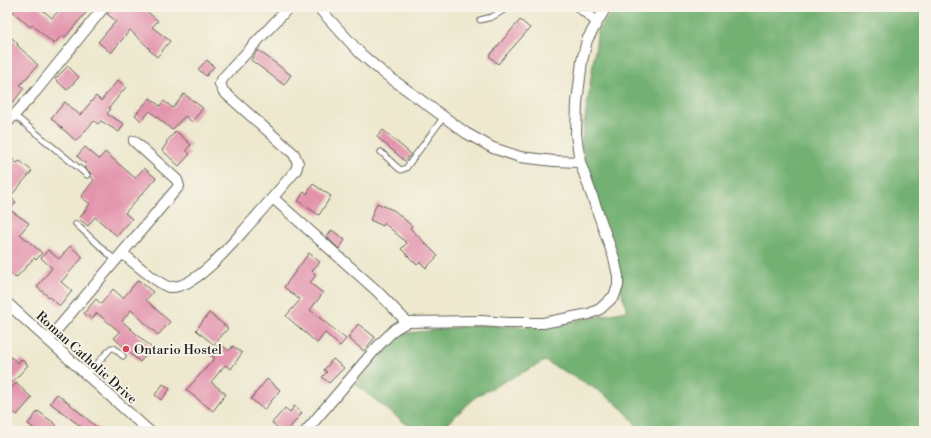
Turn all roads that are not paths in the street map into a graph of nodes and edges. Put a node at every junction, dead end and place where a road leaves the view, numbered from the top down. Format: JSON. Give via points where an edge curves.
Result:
{"nodes":[{"id":1,"x":104,"y":7,"type":"edge"},
{"id":2,"x":289,"y":7,"type":"edge"},
{"id":3,"x":318,"y":7,"type":"edge"},
{"id":4,"x":509,"y":7,"type":"edge"},
{"id":5,"x":579,"y":7,"type":"edge"},
{"id":6,"x":606,"y":7,"type":"edge"},
{"id":7,"x":480,"y":20,"type":"dead end"},
{"id":8,"x":597,"y":22,"type":"junction"},
{"id":9,"x":14,"y":115,"type":"junction"},
{"id":10,"x":443,"y":118,"type":"junction"},
{"id":11,"x":7,"y":123,"type":"edge"},
{"id":12,"x":134,"y":141,"type":"dead end"},
{"id":13,"x":381,"y":152,"type":"dead end"},
{"id":14,"x":580,"y":162,"type":"junction"},
{"id":15,"x":86,"y":175,"type":"dead end"},
{"id":16,"x":273,"y":198,"type":"junction"},
{"id":17,"x":76,"y":224,"type":"dead end"},
{"id":18,"x":119,"y":257,"type":"junction"},
{"id":19,"x":7,"y":303,"type":"edge"},
{"id":20,"x":407,"y":322,"type":"junction"},
{"id":21,"x":48,"y":340,"type":"junction"},
{"id":22,"x":123,"y":356,"type":"dead end"},
{"id":23,"x":87,"y":375,"type":"junction"},
{"id":24,"x":149,"y":431,"type":"edge"},
{"id":25,"x":306,"y":431,"type":"edge"}],
"edges":[{"from":1,"to":9,"type":"street"},
{"from":2,"to":16,"type":"street","via":[[220,84],[223,91],[294,154],[298,163],[296,170]]},
{"from":3,"to":10,"type":"street","via":[[361,54]]},
{"from":4,"to":7,"type":"lane"},
{"from":5,"to":8,"type":"street"},
{"from":6,"to":8,"type":"street"},
{"from":8,"to":14,"type":"street","via":[[587,40],[582,61],[576,134]]},
{"from":9,"to":11,"type":"street"},
{"from":9,"to":15,"type":"lane"},
{"from":10,"to":13,"type":"lane","via":[[406,168],[402,170],[396,167]]},
{"from":10,"to":14,"type":"street","via":[[493,148],[520,157]]},
{"from":12,"to":18,"type":"street","via":[[177,180],[179,186]]},
{"from":14,"to":20,"type":"street","via":[[618,276],[614,296],[607,303],[589,314],[544,323]]},
{"from":16,"to":18,"type":"street","via":[[225,252],[196,277],[182,285],[165,285]]},
{"from":16,"to":20,"type":"street","via":[[377,291]]},
{"from":17,"to":18,"type":"lane"},
{"from":18,"to":21,"type":"street"},
{"from":19,"to":21,"type":"street","name":"Roman Catholic Drive"},
{"from":20,"to":25,"type":"street","via":[[395,329],[378,346]]},
{"from":21,"to":23,"type":"street","name":"Roman Catholic Drive"},
{"from":22,"to":23,"type":"lane","via":[[111,348]]},
{"from":23,"to":24,"type":"street","name":"Roman Catholic Drive"}]}
